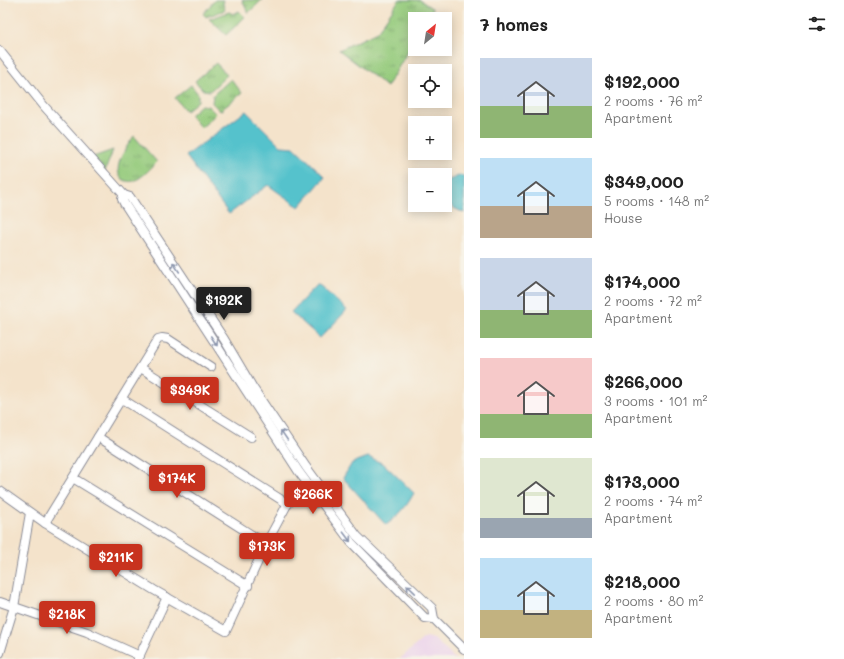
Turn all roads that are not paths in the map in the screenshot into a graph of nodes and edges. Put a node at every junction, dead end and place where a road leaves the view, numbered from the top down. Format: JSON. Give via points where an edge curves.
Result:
{"nodes":[{"id":1,"x":0,"y":51,"type":"edge"},
{"id":2,"x":124,"y":195,"type":"junction"},
{"id":3,"x":211,"y":367,"type":"dead end"},
{"id":4,"x":141,"y":368,"type":"junction"},
{"id":5,"x":122,"y":399,"type":"junction"},
{"id":6,"x":98,"y":437,"type":"junction"},
{"id":7,"x":251,"y":437,"type":"dead end"},
{"id":8,"x":306,"y":467,"type":"junction"},
{"id":9,"x":298,"y":472,"type":"junction"},
{"id":10,"x":73,"y":478,"type":"junction"},
{"id":11,"x":0,"y":491,"type":"edge"},
{"id":12,"x":288,"y":504,"type":"junction"},
{"id":13,"x":30,"y":514,"type":"junction"},
{"id":14,"x":336,"y":522,"type":"junction"},
{"id":15,"x":45,"y":523,"type":"junction"},
{"id":16,"x":266,"y":544,"type":"junction"},
{"id":17,"x":248,"y":586,"type":"junction"},
{"id":18,"x":168,"y":597,"type":"junction"},
{"id":19,"x":0,"y":602,"type":"edge"},
{"id":20,"x":14,"y":607,"type":"junction"},
{"id":21,"x":434,"y":619,"type":"junction"},
{"id":22,"x":464,"y":649,"type":"edge"},
{"id":23,"x":0,"y":654,"type":"edge"},
{"id":24,"x":0,"y":657,"type":"edge"},
{"id":25,"x":139,"y":657,"type":"edge"},
{"id":26,"x":5,"y":659,"type":"edge"}],
"edges":[{"from":1,"to":2,"type":"street","via":[[44,106]]},
{"from":8,"to":2,"type":"street","one_way":true,"via":[[130,197]]},
{"from":2,"to":9,"type":"street","one_way":true,"via":[[124,203]]},
{"from":3,"to":4,"type":"street","via":[[168,339],[162,338],[158,339]]},
{"from":4,"to":5,"type":"street"},
{"from":4,"to":7,"type":"street"},
{"from":5,"to":6,"type":"street"},
{"from":5,"to":12,"type":"street"},
{"from":6,"to":10,"type":"street"},
{"from":6,"to":16,"type":"street"},
{"from":8,"to":9,"type":"street"},
{"from":21,"to":8,"type":"street","one_way":true,"via":[[432,608],[357,536]]},
{"from":9,"to":14,"type":"street"},
{"from":10,"to":15,"type":"street"},
{"from":10,"to":17,"type":"street"},
{"from":11,"to":13,"type":"street"},
{"from":12,"to":14,"type":"street","via":[[295,494],[306,491],[327,516]]},
{"from":12,"to":16,"type":"street"},
{"from":13,"to":15,"type":"street"},
{"from":13,"to":20,"type":"street"},
{"from":14,"to":21,"type":"street","one_way":true,"via":[[351,542],[425,618]]},
{"from":15,"to":18,"type":"street"},
{"from":16,"to":17,"type":"street"},
{"from":17,"to":18,"type":"street","via":[[226,631]]},
{"from":18,"to":25,"type":"street"},
{"from":19,"to":20,"type":"street"},
{"from":20,"to":23,"type":"street"},
{"from":20,"to":25,"type":"street","via":[[87,632]]},
{"from":21,"to":22,"type":"street"},
{"from":24,"to":26,"type":"street"}]}
